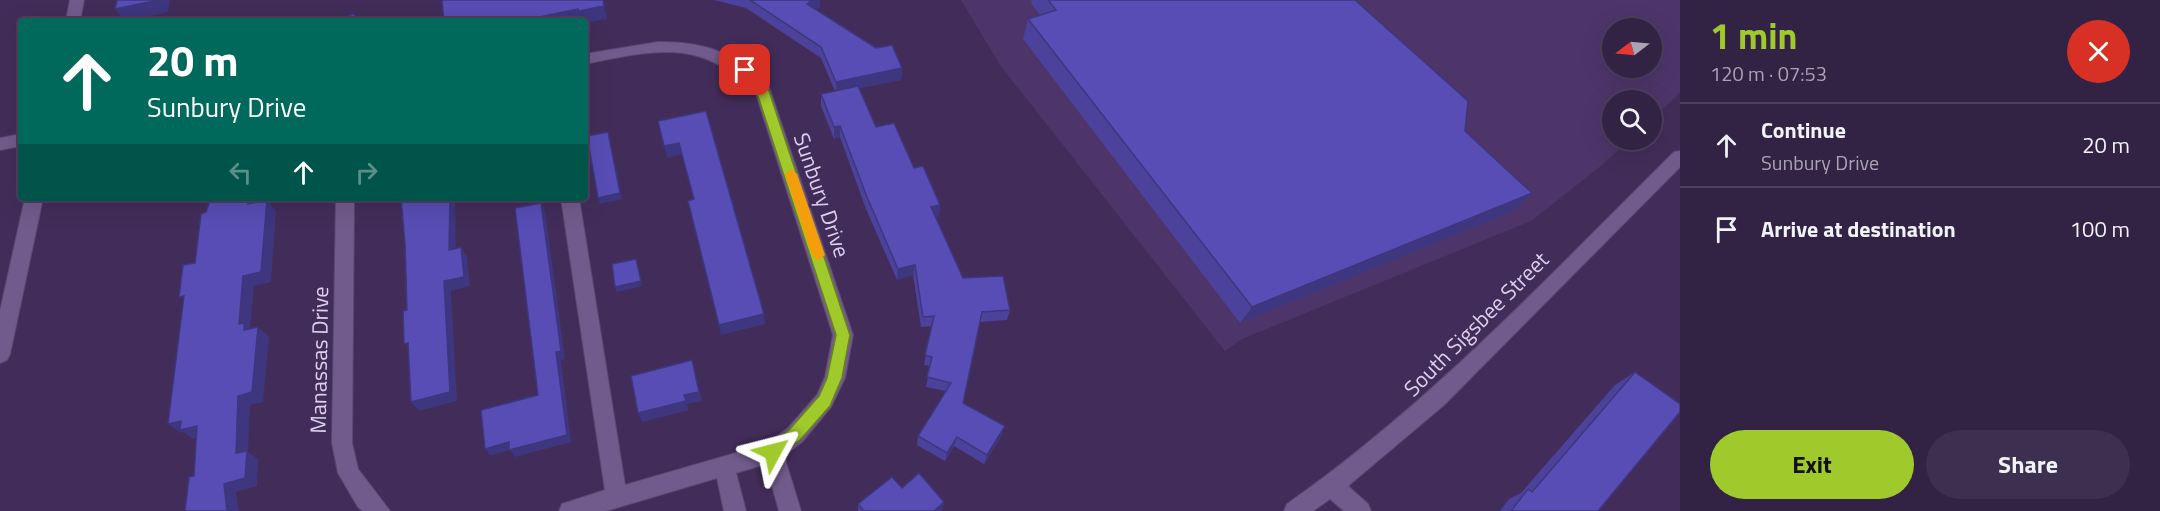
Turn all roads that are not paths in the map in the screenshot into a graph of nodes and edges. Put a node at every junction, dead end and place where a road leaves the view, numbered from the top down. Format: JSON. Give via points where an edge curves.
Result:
{"nodes":[{"id":1,"x":77,"y":0,"type":"edge"},
{"id":2,"x":74,"y":18,"type":"edge"},
{"id":3,"x":588,"y":58,"type":"edge"},
{"id":4,"x":18,"y":141,"type":"edge"},
{"id":5,"x":0,"y":144,"type":"edge"},
{"id":6,"x":1680,"y":157,"type":"edge"},
{"id":7,"x":33,"y":201,"type":"edge"},
{"id":8,"x":345,"y":201,"type":"edge"},
{"id":9,"x":570,"y":201,"type":"edge"},
{"id":10,"x":0,"y":354,"type":"edge"},
{"id":11,"x":773,"y":452,"type":"junction"},
{"id":12,"x":724,"y":466,"type":"junction"},
{"id":13,"x":1332,"y":486,"type":"junction"},
{"id":14,"x":617,"y":498,"type":"junction"},
{"id":15,"x":378,"y":510,"type":"edge"},
{"id":16,"x":570,"y":511,"type":"edge"},
{"id":17,"x":735,"y":511,"type":"edge"},
{"id":18,"x":790,"y":511,"type":"edge"},
{"id":19,"x":1295,"y":511,"type":"edge"},
{"id":20,"x":1360,"y":511,"type":"edge"}],
"edges":[{"from":1,"to":2,"type":"street"},
{"from":3,"to":11,"type":"street","name":"Sunbury Drive","via":[[679,46],[710,52],[745,70],[763,91],[841,321],[842,349],[835,378],[816,413]]},
{"from":4,"to":5,"type":"street"},
{"from":6,"to":13,"type":"street","name":"South Sigsbee Street","via":[[1437,399]]},
{"from":7,"to":10,"type":"street"},
{"from":8,"to":15,"type":"street","name":"Manassas Drive","via":[[342,443],[348,473],[366,500]]},
{"from":9,"to":14,"type":"street"},
{"from":11,"to":12,"type":"street"},
{"from":11,"to":18,"type":"street"},
{"from":12,"to":14,"type":"street"},
{"from":12,"to":17,"type":"street"},
{"from":13,"to":19,"type":"street","name":"South Sigsbee Street"},
{"from":13,"to":20,"type":"street"},
{"from":14,"to":16,"type":"street"}]}
